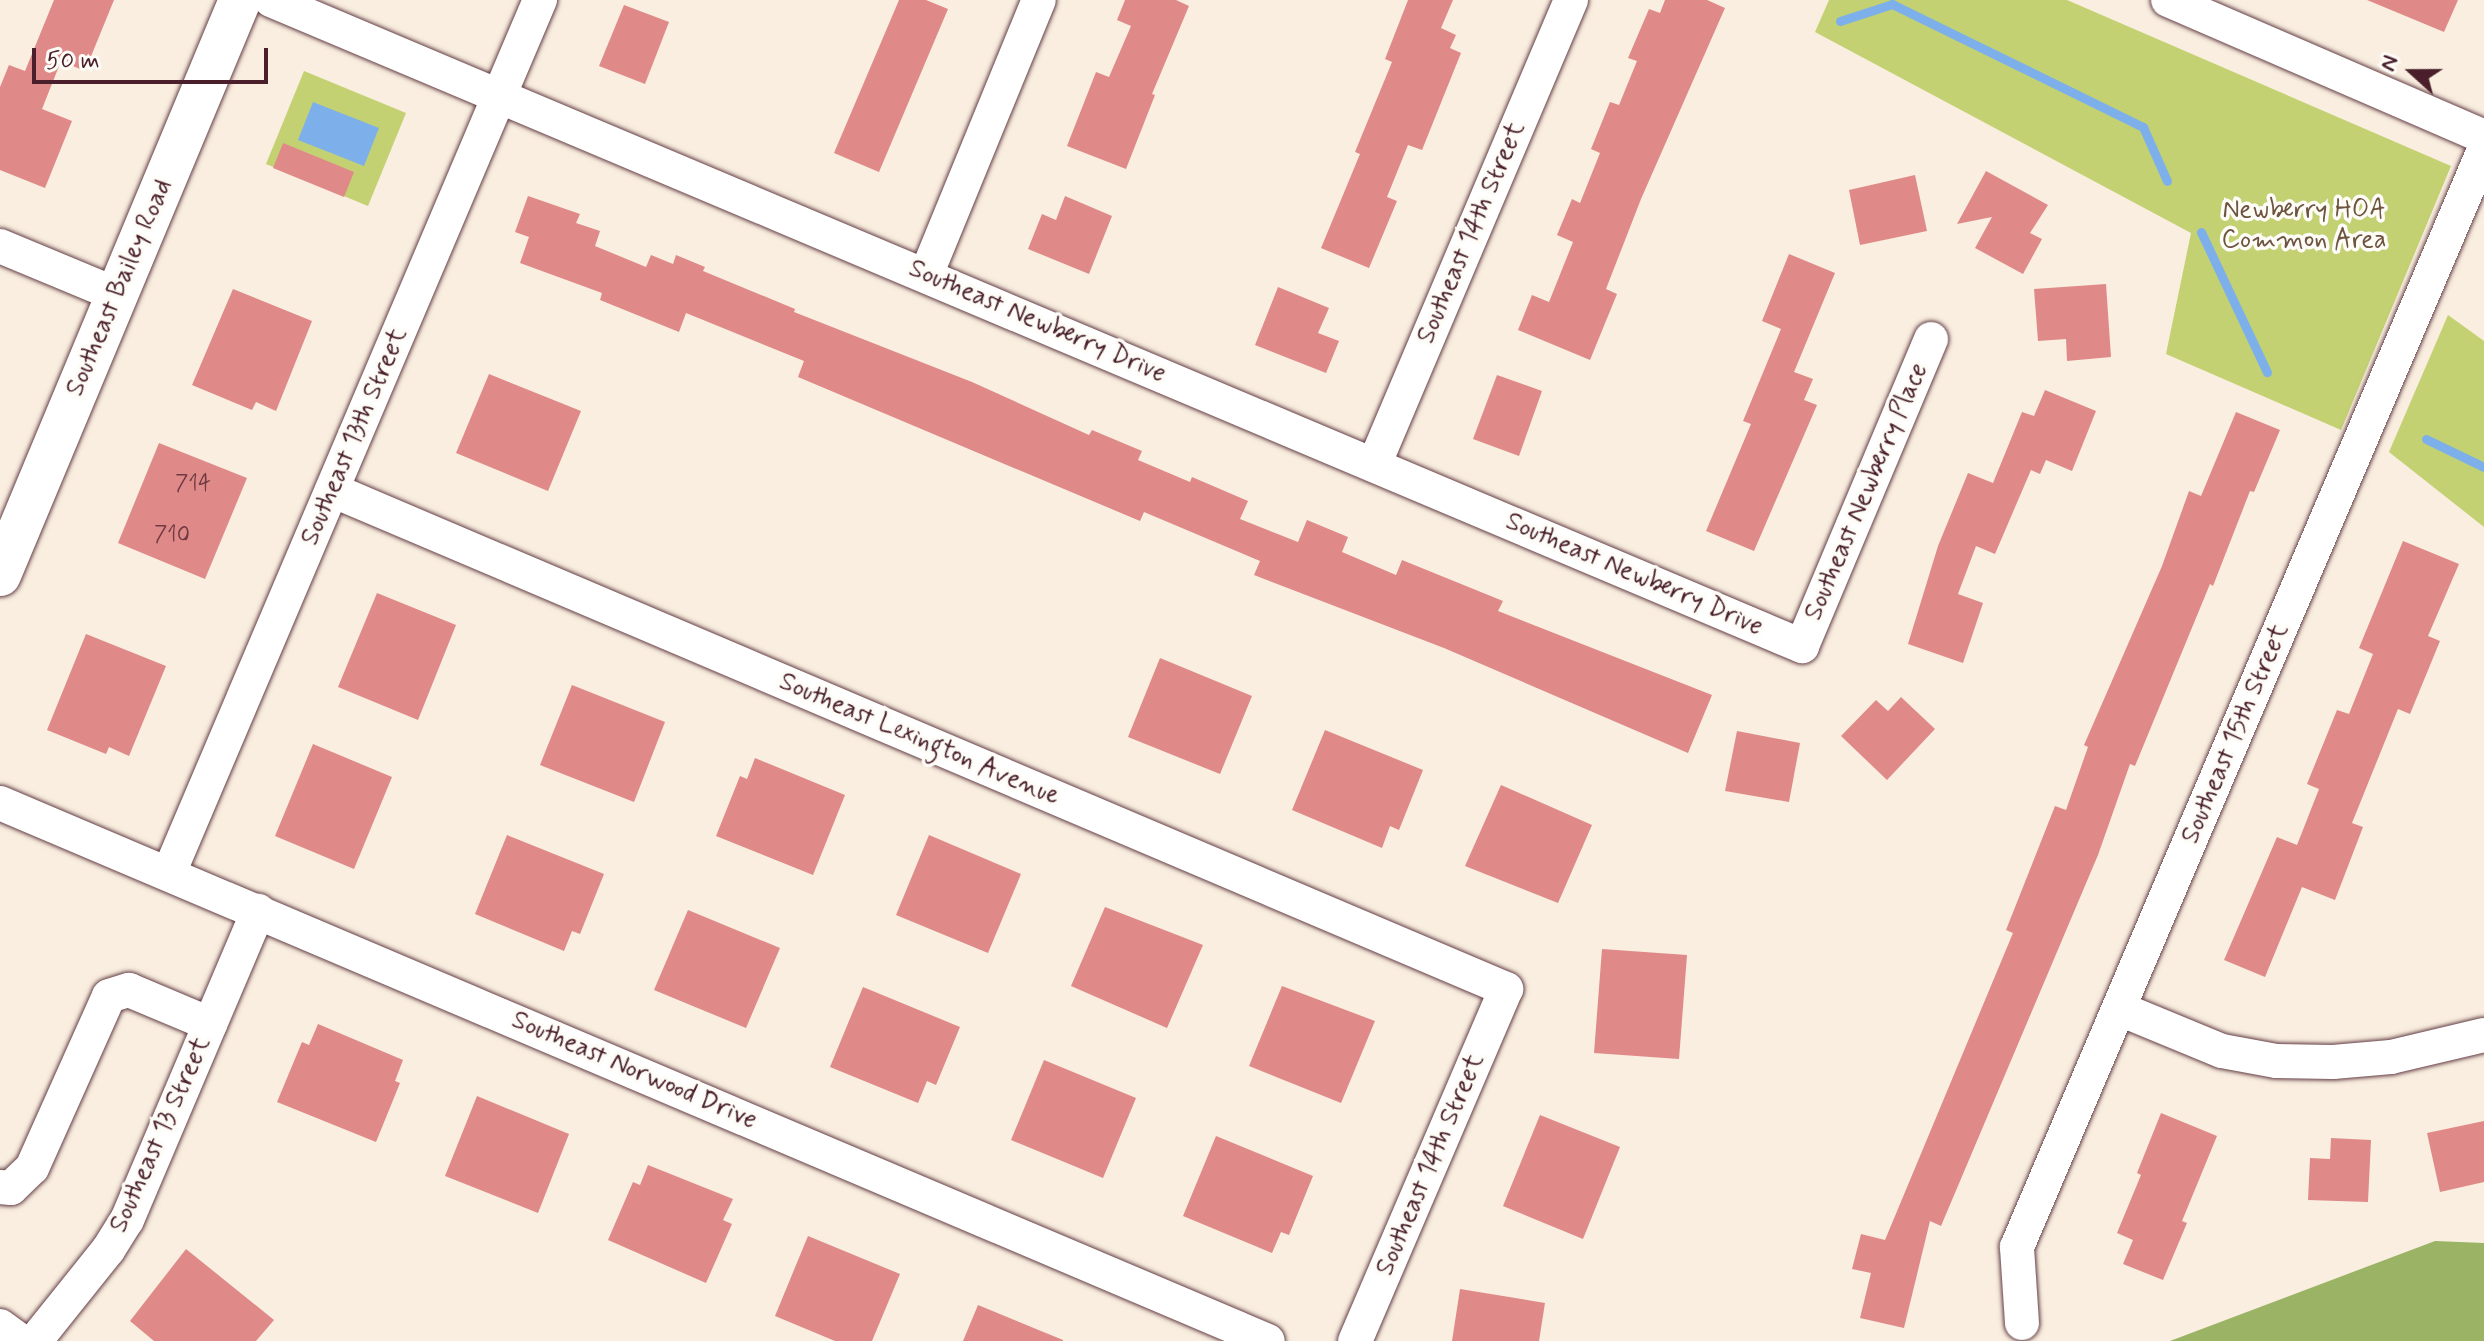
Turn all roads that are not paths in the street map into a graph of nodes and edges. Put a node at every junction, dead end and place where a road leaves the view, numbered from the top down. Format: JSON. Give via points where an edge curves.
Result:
{"nodes":[{"id":1,"x":240,"y":0,"type":"edge"},
{"id":2,"x":271,"y":0,"type":"edge"},
{"id":3,"x":540,"y":0,"type":"edge"},
{"id":4,"x":1039,"y":0,"type":"edge"},
{"id":5,"x":1571,"y":0,"type":"edge"},
{"id":6,"x":2168,"y":0,"type":"edge"},
{"id":7,"x":499,"y":95,"type":"junction"},
{"id":8,"x":2484,"y":137,"type":"edge"},
{"id":9,"x":2484,"y":150,"type":"edge"},
{"id":10,"x":0,"y":246,"type":"edge"},
{"id":11,"x":926,"y":275,"type":"junction"},
{"id":12,"x":118,"y":295,"type":"junction"},
{"id":13,"x":1931,"y":339,"type":"dead end"},
{"id":14,"x":1374,"y":465,"type":"junction"},
{"id":15,"x":332,"y":490,"type":"junction"},
{"id":16,"x":0,"y":575,"type":"edge"},
{"id":17,"x":1802,"y":646,"type":"joint"},
{"id":18,"x":0,"y":803,"type":"edge"},
{"id":19,"x":169,"y":873,"type":"junction"},
{"id":20,"x":258,"y":911,"type":"junction"},
{"id":21,"x":1506,"y":989,"type":"joint"},
{"id":22,"x":2120,"y":1009,"type":"junction"},
{"id":23,"x":210,"y":1024,"type":"junction"},
{"id":24,"x":2484,"y":1035,"type":"edge"},
{"id":25,"x":0,"y":1187,"type":"edge"},
{"id":26,"x":2022,"y":1323,"type":"dead end"},
{"id":27,"x":0,"y":1326,"type":"edge"},
{"id":28,"x":21,"y":1341,"type":"edge"},
{"id":29,"x":35,"y":1341,"type":"edge"},
{"id":30,"x":1268,"y":1341,"type":"edge"},
{"id":31,"x":1355,"y":1341,"type":"edge"}],
"edges":[{"from":1,"to":12,"type":"main road","name":"Southeast Bailey Road"},
{"from":2,"to":7,"type":"street","name":"Southeast Newberry Drive"},
{"from":3,"to":7,"type":"street","name":"Southeast 13th Street"},
{"from":4,"to":11,"type":"street"},
{"from":5,"to":14,"type":"street","name":"Southeast 14th Street"},
{"from":6,"to":8,"type":"street"},
{"from":7,"to":11,"type":"street","name":"Southeast Newberry Drive"},
{"from":7,"to":15,"type":"street","name":"Southeast 13th Street"},
{"from":9,"to":22,"type":"street","name":"Southeast 15th Street"},
{"from":10,"to":12,"type":"street"},
{"from":11,"to":14,"type":"street","name":"Southeast Newberry Drive"},
{"from":12,"to":16,"type":"main road","name":"Southeast Bailey Road"},
{"from":13,"to":17,"type":"street","name":"Southeast Newberry Place"},
{"from":14,"to":17,"type":"street","name":"Southeast Newberry Drive"},
{"from":15,"to":19,"type":"street","name":"Southeast 13th Street"},
{"from":15,"to":21,"type":"street","name":"Southeast Lexington Avenue"},
{"from":18,"to":19,"type":"street","name":"Southeast Norwood Drive"},
{"from":19,"to":20,"type":"street","name":"Southeast Norwood Drive"},
{"from":20,"to":23,"type":"street","name":"Southeast 13 Street"},
{"from":20,"to":30,"type":"street","name":"Southeast Norwood Drive"},
{"from":21,"to":31,"type":"street","name":"Southeast 14th Street"},
{"from":22,"to":24,"type":"street","via":[[2222,1051],[2276,1061],[2391,1057]]},
{"from":22,"to":26,"type":"street","name":"Southeast 15th Street","via":[[2017,1247]]},
{"from":23,"to":25,"type":"street","via":[[129,990],[109,996],[32,1168],[11,1188]]},
{"from":23,"to":29,"type":"street","name":"Southeast 13 Street","via":[[127,1220]]},
{"from":27,"to":28,"type":"street"}]}
